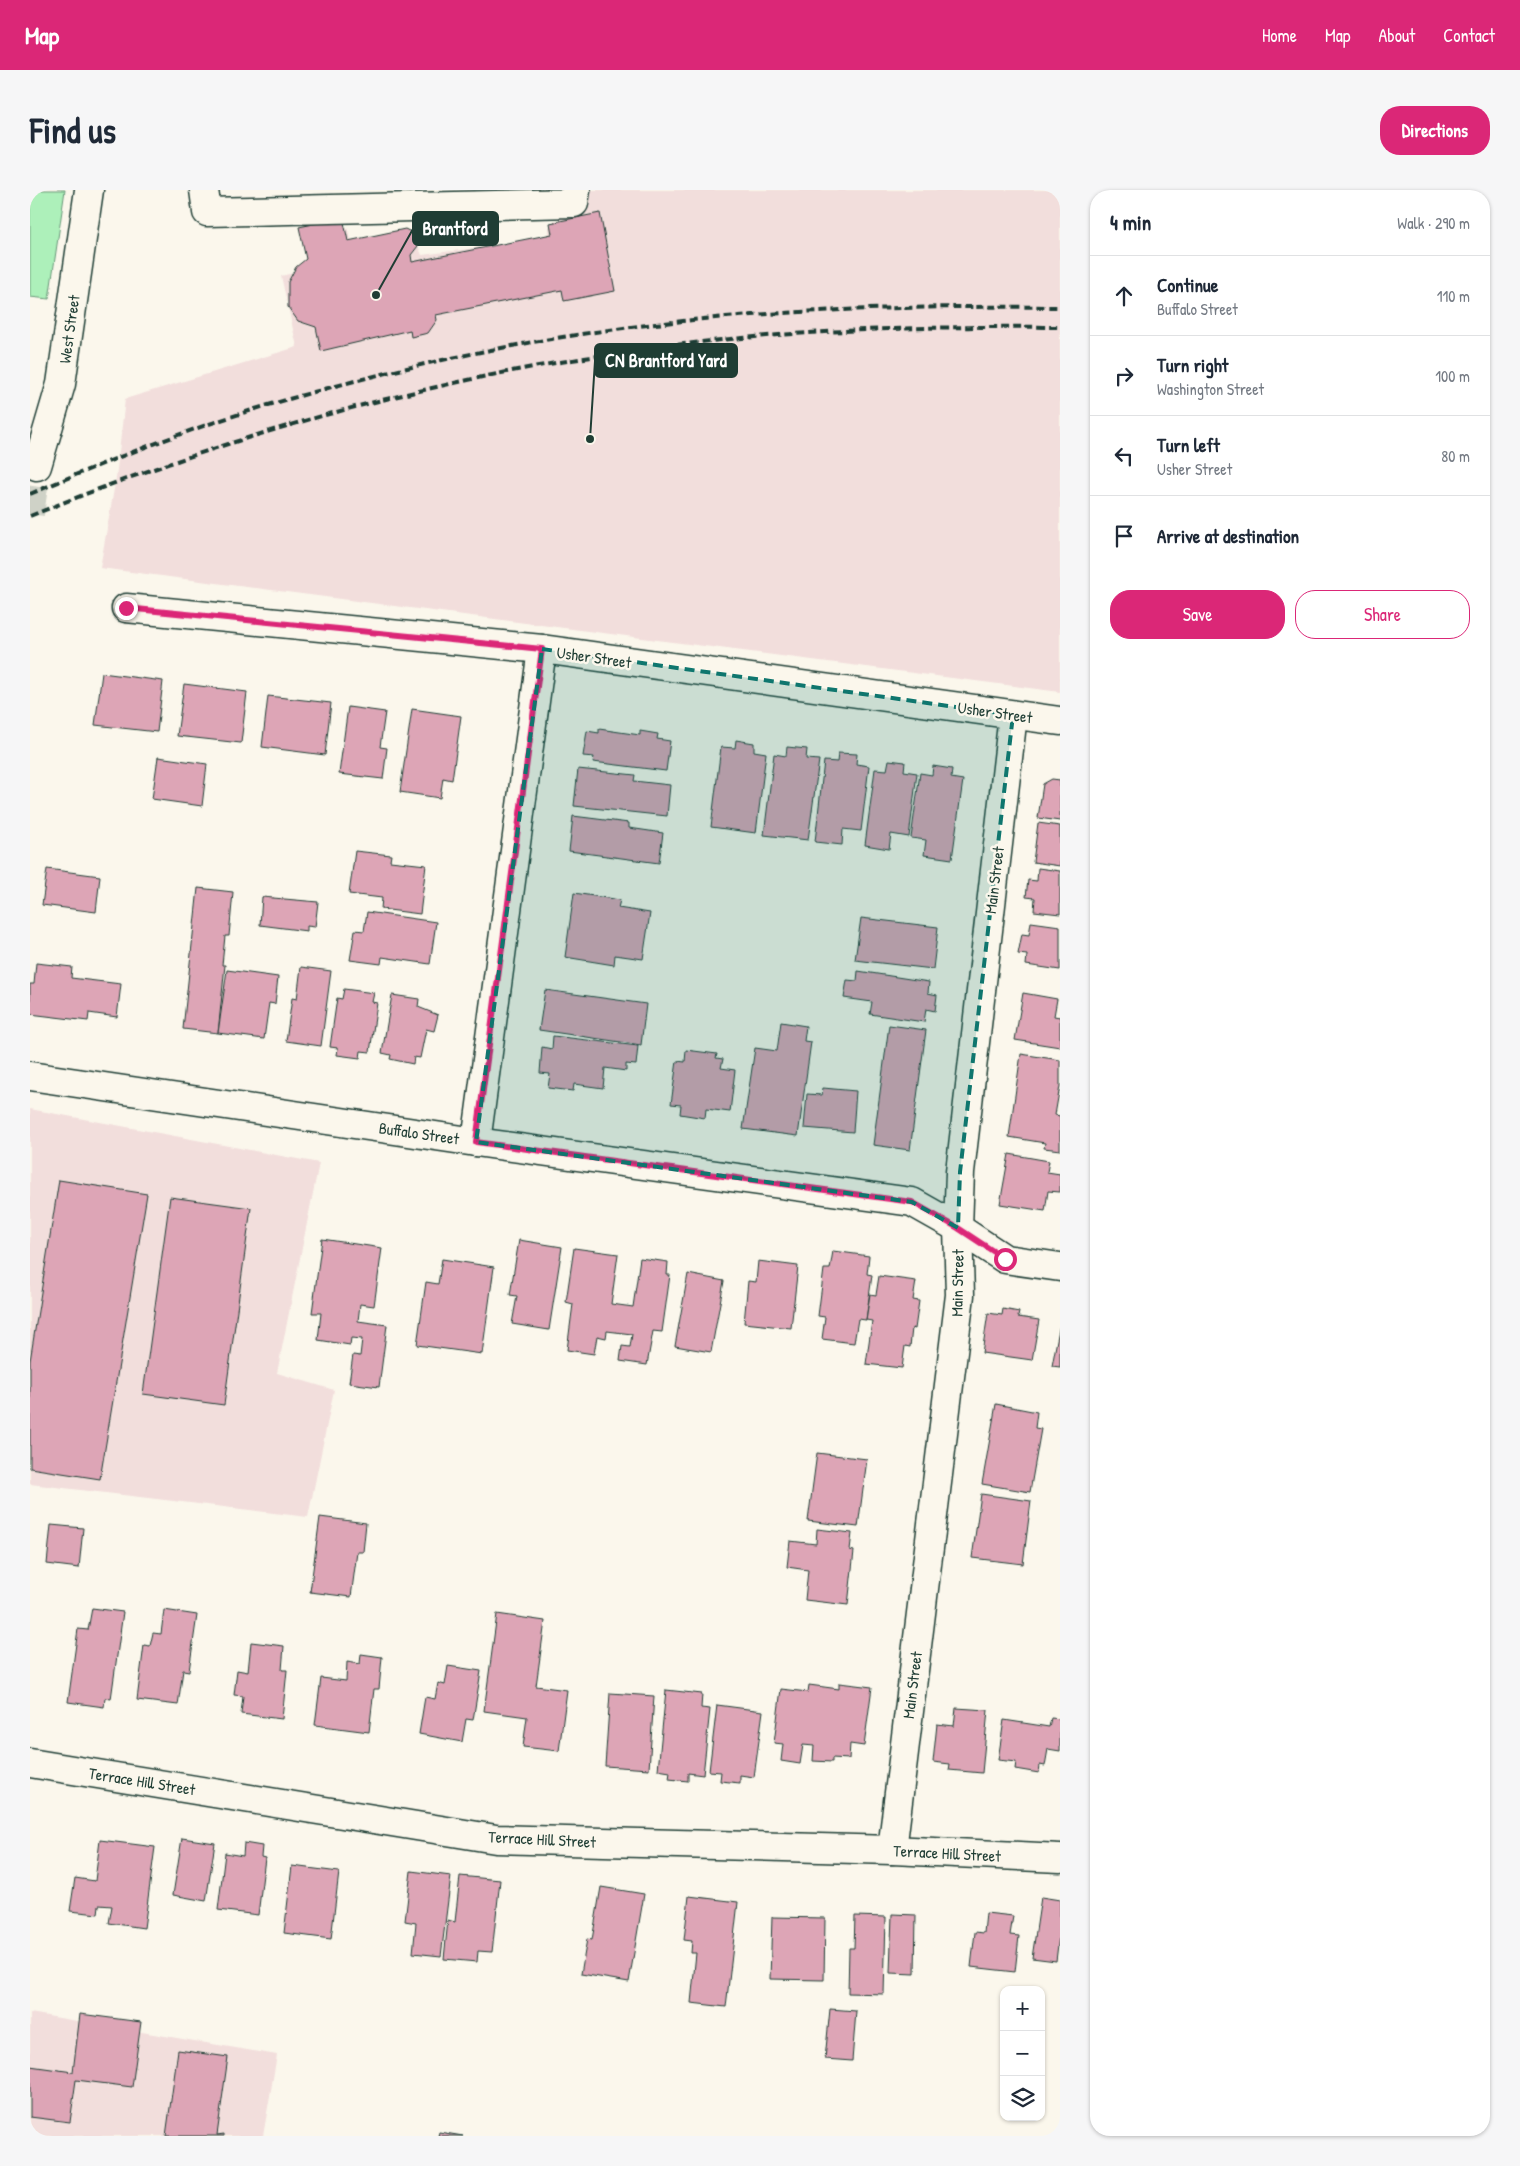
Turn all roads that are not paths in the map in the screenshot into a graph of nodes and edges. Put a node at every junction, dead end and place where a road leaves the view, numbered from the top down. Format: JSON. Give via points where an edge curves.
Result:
{"nodes":[{"id":1,"x":89,"y":190,"type":"edge"},
{"id":2,"x":204,"y":190,"type":"edge"},
{"id":3,"x":576,"y":190,"type":"edge"},
{"id":4,"x":35,"y":453,"type":"tunnel mouth"},
{"id":5,"x":126,"y":608,"type":"dead end"},
{"id":6,"x":542,"y":649,"type":"junction"},
{"id":7,"x":1013,"y":715,"type":"junction"},
{"id":8,"x":1060,"y":721,"type":"edge"},
{"id":9,"x":30,"y":1076,"type":"edge"},
{"id":10,"x":476,"y":1142,"type":"junction"},
{"id":11,"x":958,"y":1228,"type":"junction"},
{"id":12,"x":1060,"y":1267,"type":"edge"},
{"id":13,"x":30,"y":1763,"type":"edge"},
{"id":14,"x":892,"y":1850,"type":"junction"},
{"id":15,"x":1060,"y":1858,"type":"edge"}],
"edges":[{"from":1,"to":4,"type":"street","name":"West Street","via":[[61,384]]},
{"from":2,"to":3,"type":"street","via":[[207,212],[574,203]]},
{"from":5,"to":6,"type":"street","name":"Usher Street"},
{"from":6,"to":7,"type":"street","name":"Usher Street"},
{"from":6,"to":10,"type":"street"},
{"from":7,"to":8,"type":"street","name":"Usher Street"},
{"from":7,"to":11,"type":"street","name":"Main Street","via":[[960,1172]]},
{"from":9,"to":10,"type":"street","name":"Buffalo Street"},
{"from":10,"to":11,"type":"street","name":"Buffalo Street","via":[[912,1202]]},
{"from":11,"to":12,"type":"street","name":"Buffalo Street","via":[[1005,1259]]},
{"from":11,"to":14,"type":"street","name":"Main Street","via":[[960,1295]]},
{"from":13,"to":14,"type":"street","name":"Terrace Hill Street","via":[[496,1839]]},
{"from":14,"to":15,"type":"street","name":"Terrace Hill Street"}]}
